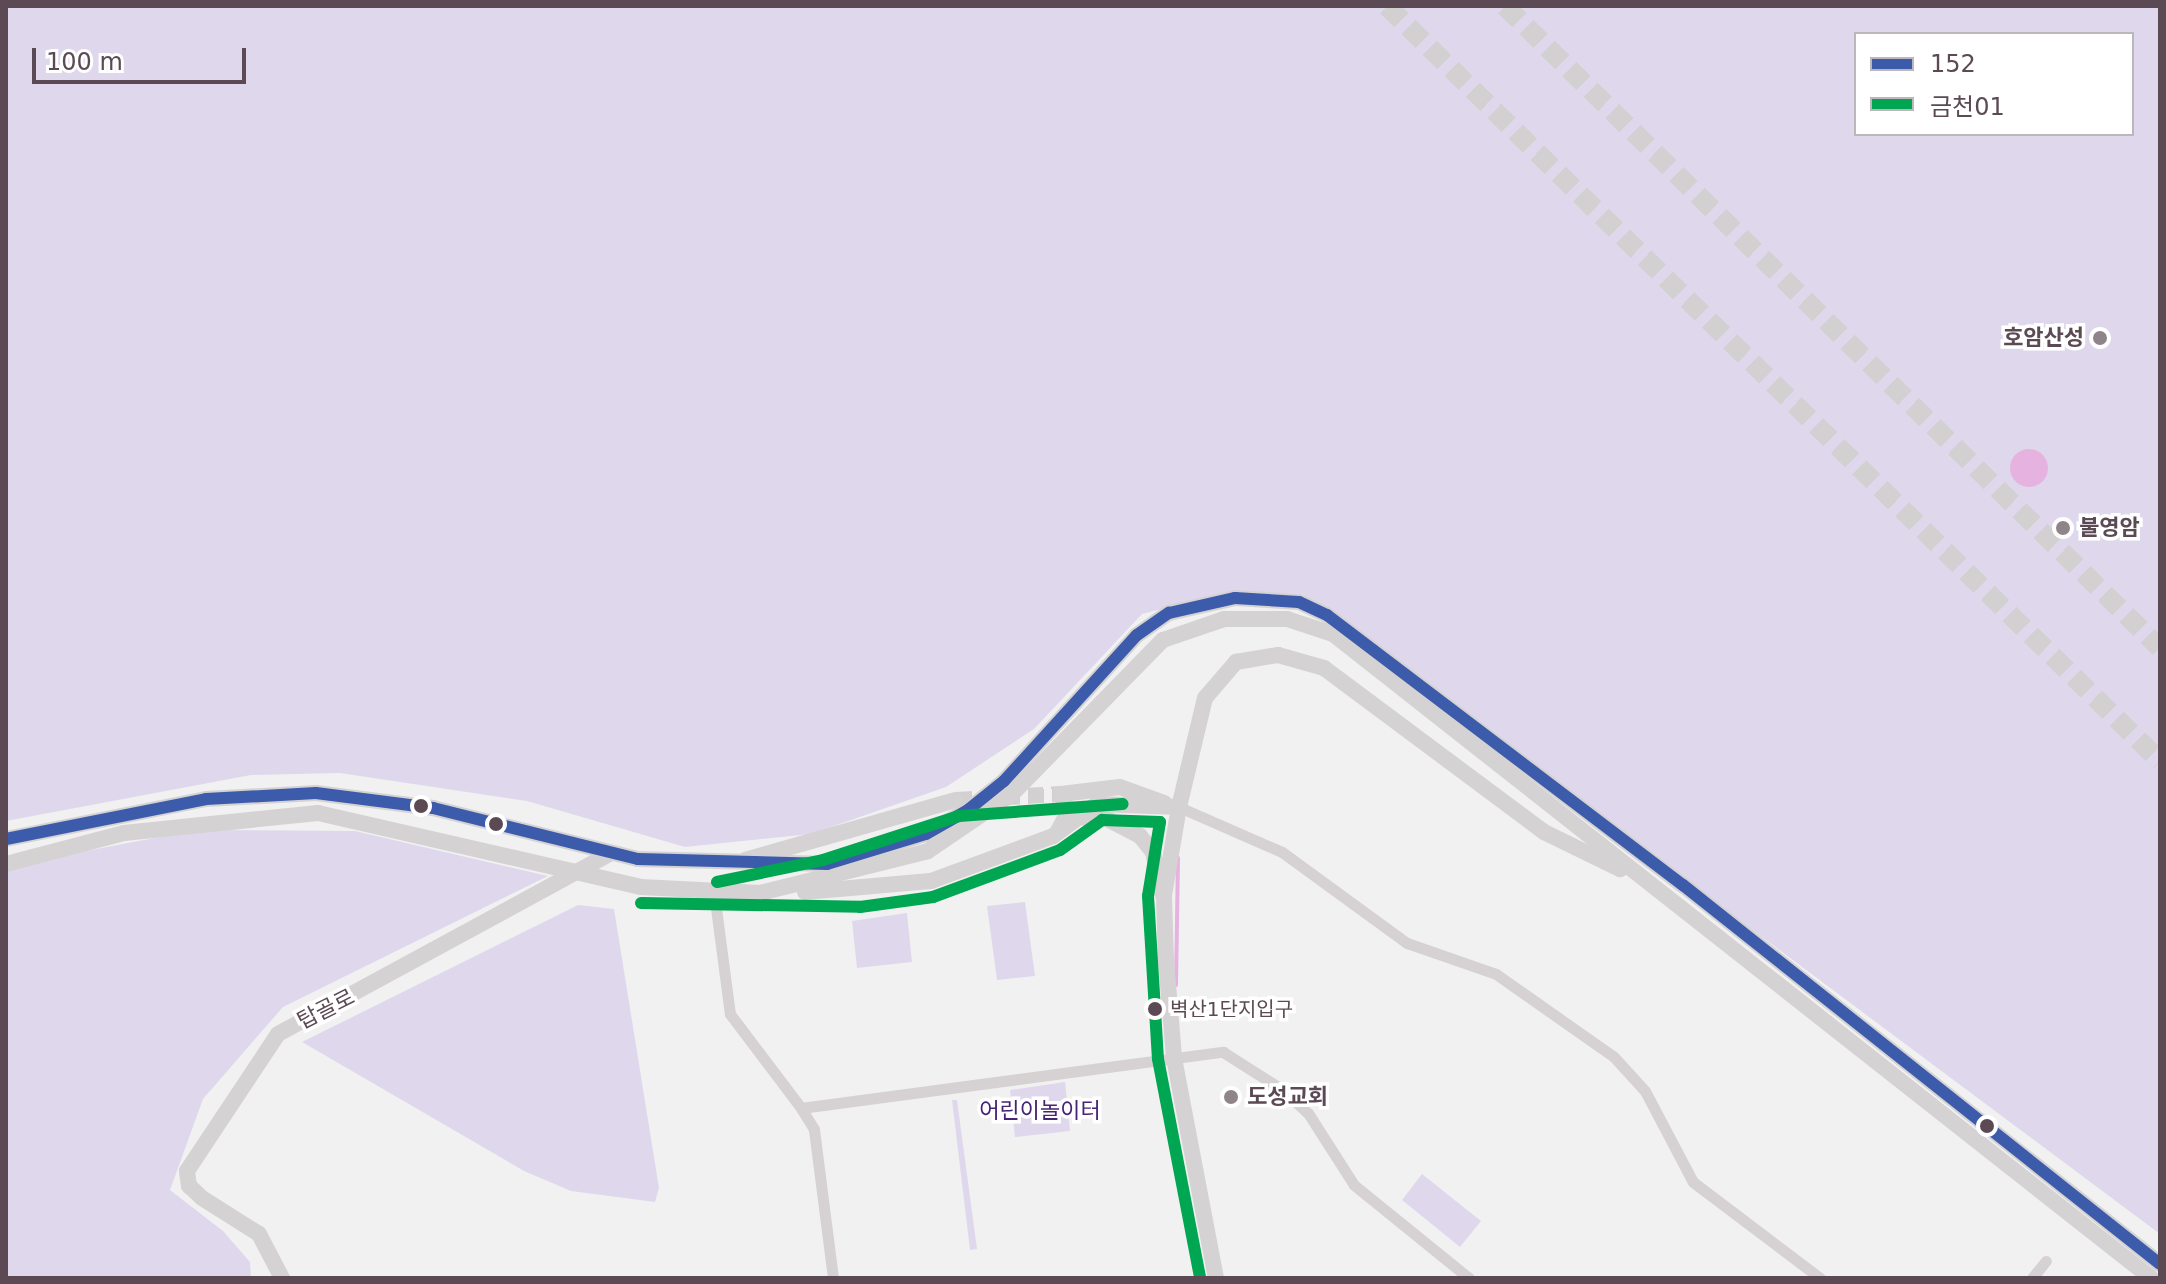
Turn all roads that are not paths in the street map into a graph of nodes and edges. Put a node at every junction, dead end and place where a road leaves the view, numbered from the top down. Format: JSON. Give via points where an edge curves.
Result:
{"nodes":[{"id":1,"x":956,"y":800,"type":"tunnel mouth"},
{"id":2,"x":1172,"y":805,"type":"junction"},
{"id":3,"x":1085,"y":818,"type":"junction"},
{"id":4,"x":1053,"y":836,"type":"junction"},
{"id":5,"x":6,"y":839,"type":"edge"},
{"id":6,"x":608,"y":855,"type":"junction"},
{"id":7,"x":6,"y":864,"type":"edge"},
{"id":8,"x":716,"y":866,"type":"junction"},
{"id":9,"x":581,"y":872,"type":"junction"},
{"id":10,"x":1647,"y":882,"type":"junction"},
{"id":11,"x":714,"y":893,"type":"junction"},
{"id":12,"x":760,"y":893,"type":"junction"},
{"id":13,"x":1164,"y":896,"type":"junction"},
{"id":14,"x":1174,"y":1058,"type":"junction"},
{"id":15,"x":801,"y":1108,"type":"junction"},
{"id":16,"x":2046,"y":1261,"type":"dead end"},
{"id":17,"x":2160,"y":1264,"type":"edge"},
{"id":18,"x":282,"y":1278,"type":"edge"},
{"id":19,"x":833,"y":1278,"type":"edge"},
{"id":20,"x":1216,"y":1278,"type":"edge"},
{"id":21,"x":1469,"y":1278,"type":"edge"},
{"id":22,"x":1820,"y":1278,"type":"edge"},
{"id":23,"x":2032,"y":1278,"type":"edge"},
{"id":24,"x":2151,"y":1278,"type":"edge"}],
"edges":[{"from":1,"to":8,"type":"main road","via":[[818,845]]},
{"from":2,"to":3,"type":"main road","via":[[1097,804]]},
{"from":2,"to":4,"type":"main road","via":[[1120,787],[1061,794],[1067,819]]},
{"from":2,"to":10,"type":"main road","via":[[1216,682],[1246,658],[1288,657],[1338,678],[1544,832]]},
{"from":2,"to":13,"type":"main road"},
{"from":2,"to":22,"type":"street","via":[[1282,852],[1407,943],[1496,974],[1614,1057],[1645,1091],[1693,1182]]},
{"from":3,"to":4,"type":"main road"},
{"from":3,"to":13,"type":"main road","via":[[1103,817],[1140,836],[1153,852]]},
{"from":4,"to":12,"type":"main road","via":[[931,881]]},
{"from":5,"to":6,"type":"main road","via":[[206,799],[316,793],[433,808]]},
{"from":6,"to":8,"type":"main road"},
{"from":6,"to":9,"type":"main road","name":"탑골로"},
{"from":7,"to":9,"type":"main road","via":[[124,833],[318,813]]},
{"from":8,"to":17,"type":"main road","via":[[827,864],[926,834],[1004,781],[1137,635],[1169,613],[1235,598],[1299,602],[1327,615],[1683,885]]},
{"from":9,"to":11,"type":"main road","via":[[641,887]]},
{"from":9,"to":18,"type":"main road","name":"탑골로","via":[[278,1034],[187,1171],[189,1186],[202,1198],[259,1234]]},
{"from":10,"to":12,"type":"main road","via":[[1333,634],[1260,616],[1192,626],[1163,640],[1012,794],[928,851]]},
{"from":10,"to":24,"type":"main road"},
{"from":11,"to":12,"type":"main road"},
{"from":11,"to":15,"type":"street","via":[[730,1014]]},
{"from":13,"to":14,"type":"main road"},
{"from":14,"to":15,"type":"street"},
{"from":14,"to":20,"type":"main road"},
{"from":14,"to":21,"type":"street","via":[[1223,1052],[1251,1063],[1308,1113],[1354,1185]]},
{"from":15,"to":19,"type":"street","via":[[814,1129]]},
{"from":16,"to":23,"type":"street"}]}
